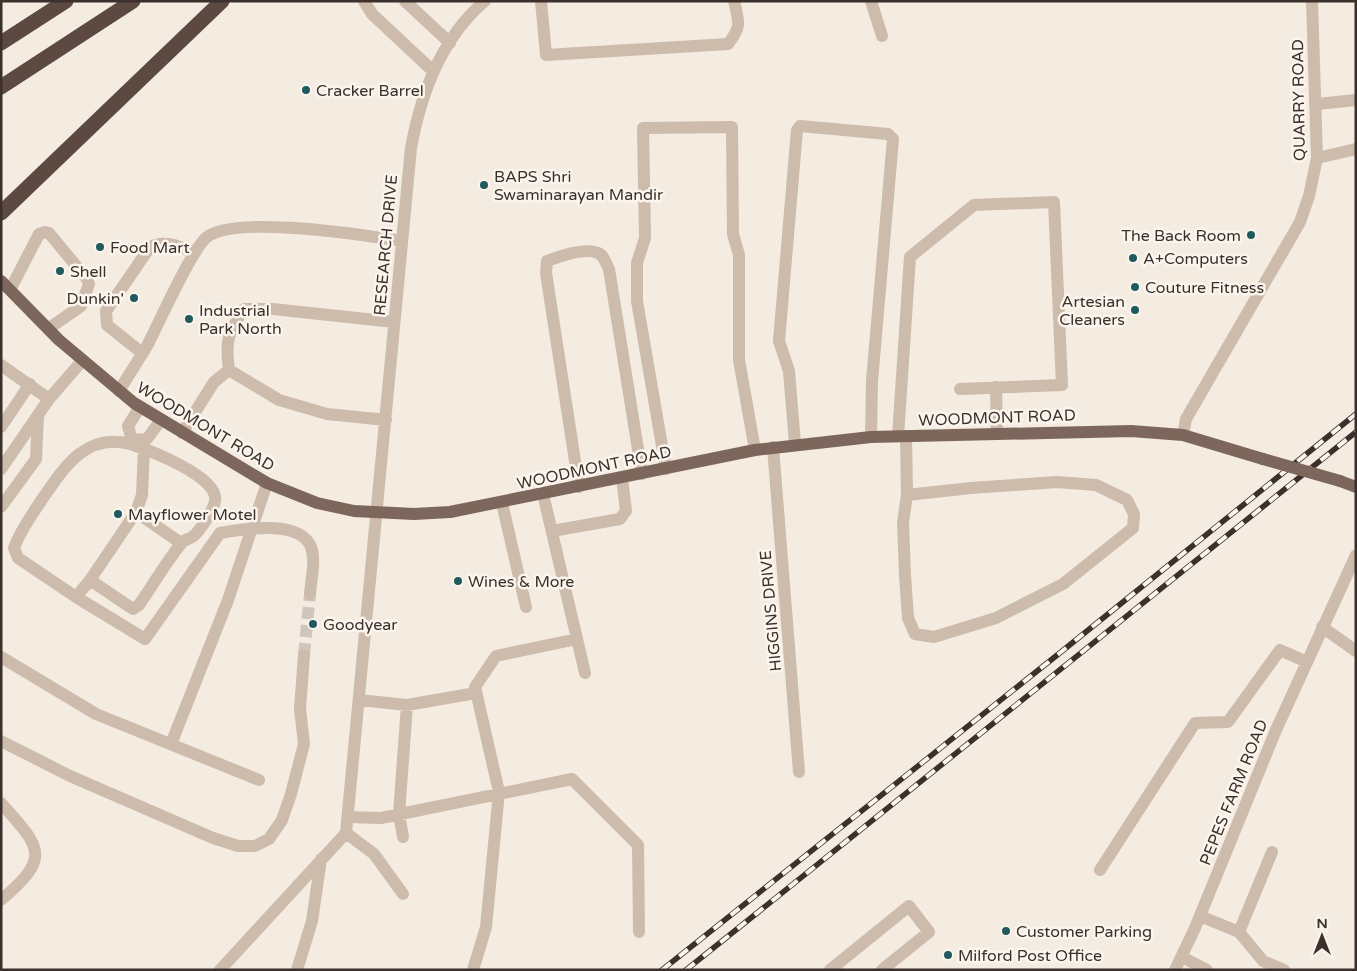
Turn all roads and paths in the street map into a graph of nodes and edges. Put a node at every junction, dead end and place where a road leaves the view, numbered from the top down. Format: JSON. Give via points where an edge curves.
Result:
{"nodes":[{"id":1,"x":66,"y":1,"type":"edge"},
{"id":2,"x":133,"y":1,"type":"edge"},
{"id":3,"x":222,"y":1,"type":"edge"},
{"id":4,"x":364,"y":1,"type":"edge"},
{"id":5,"x":405,"y":1,"type":"edge"},
{"id":6,"x":485,"y":1,"type":"edge"},
{"id":7,"x":541,"y":1,"type":"edge"},
{"id":8,"x":734,"y":1,"type":"edge"},
{"id":9,"x":871,"y":1,"type":"edge"},
{"id":10,"x":1312,"y":1,"type":"edge"},
{"id":11,"x":882,"y":36,"type":"dead end"},
{"id":12,"x":1,"y":43,"type":"edge"},
{"id":13,"x":450,"y":43,"type":"junction"},
{"id":14,"x":433,"y":71,"type":"junction"},
{"id":15,"x":1,"y":87,"type":"edge"},
{"id":16,"x":1356,"y":100,"type":"edge"},
{"id":17,"x":1317,"y":104,"type":"junction"},
{"id":18,"x":1356,"y":149,"type":"edge"},
{"id":19,"x":1317,"y":158,"type":"junction"},
{"id":20,"x":1,"y":213,"type":"edge"},
{"id":21,"x":402,"y":241,"type":"junction"},
{"id":22,"x":195,"y":253,"type":"junction"},
{"id":23,"x":1,"y":281,"type":"edge"},
{"id":24,"x":10,"y":290,"type":"junction"},
{"id":25,"x":394,"y":322,"type":"junction"},
{"id":26,"x":48,"y":329,"type":"junction"},
{"id":27,"x":142,"y":354,"type":"junction"},
{"id":28,"x":82,"y":361,"type":"junction"},
{"id":29,"x":2,"y":366,"type":"edge"},
{"id":30,"x":229,"y":370,"type":"junction"},
{"id":31,"x":30,"y":384,"type":"junction"},
{"id":32,"x":996,"y":387,"type":"junction"},
{"id":33,"x":960,"y":389,"type":"dead end"},
{"id":34,"x":119,"y":391,"type":"junction"},
{"id":35,"x":49,"y":399,"type":"junction"},
{"id":36,"x":140,"y":407,"type":"junction"},
{"id":37,"x":38,"y":415,"type":"junction"},
{"id":38,"x":161,"y":420,"type":"junction"},
{"id":39,"x":386,"y":420,"type":"junction"},
{"id":40,"x":1,"y":427,"type":"edge"},
{"id":41,"x":182,"y":432,"type":"junction"},
{"id":42,"x":997,"y":433,"type":"junction"},
{"id":43,"x":1183,"y":435,"type":"junction"},
{"id":44,"x":902,"y":436,"type":"junction"},
{"id":45,"x":871,"y":437,"type":"junction"},
{"id":46,"x":131,"y":442,"type":"junction"},
{"id":47,"x":795,"y":444,"type":"junction"},
{"id":48,"x":773,"y":447,"type":"junction"},
{"id":49,"x":144,"y":448,"type":"junction"},
{"id":50,"x":756,"y":450,"type":"junction"},
{"id":51,"x":1,"y":469,"type":"edge"},
{"id":52,"x":666,"y":469,"type":"junction"},
{"id":53,"x":642,"y":474,"type":"junction"},
{"id":54,"x":622,"y":478,"type":"junction"},
{"id":55,"x":267,"y":484,"type":"junction"},
{"id":56,"x":579,"y":487,"type":"junction"},
{"id":57,"x":1356,"y":487,"type":"edge"},
{"id":58,"x":543,"y":494,"type":"junction"},
{"id":59,"x":907,"y":495,"type":"junction"},
{"id":60,"x":502,"y":503,"type":"junction"},
{"id":61,"x":1,"y":507,"type":"edge"},
{"id":62,"x":136,"y":512,"type":"junction"},
{"id":63,"x":378,"y":512,"type":"junction"},
{"id":64,"x":254,"y":526,"type":"junction"},
{"id":65,"x":552,"y":532,"type":"junction"},
{"id":66,"x":181,"y":543,"type":"junction"},
{"id":67,"x":1356,"y":555,"type":"edge"},
{"id":68,"x":90,"y":580,"type":"junction"},
{"id":69,"x":310,"y":594,"type":"tunnel mouth"},
{"id":70,"x":76,"y":597,"type":"junction"},
{"id":71,"x":526,"y":608,"type":"dead end"},
{"id":72,"x":1322,"y":627,"type":"junction"},
{"id":73,"x":577,"y":639,"type":"junction"},
{"id":74,"x":1356,"y":650,"type":"edge"},
{"id":75,"x":304,"y":655,"type":"tunnel mouth"},
{"id":76,"x":1,"y":657,"type":"edge"},
{"id":77,"x":1307,"y":662,"type":"junction"},
{"id":78,"x":585,"y":673,"type":"dead end"},
{"id":79,"x":476,"y":693,"type":"junction"},
{"id":80,"x":360,"y":700,"type":"junction"},
{"id":81,"x":407,"y":705,"type":"junction"},
{"id":82,"x":1,"y":741,"type":"edge"},
{"id":83,"x":172,"y":744,"type":"junction"},
{"id":84,"x":799,"y":772,"type":"dead end"},
{"id":85,"x":259,"y":780,"type":"dead end"},
{"id":86,"x":499,"y":792,"type":"junction"},
{"id":87,"x":1,"y":803,"type":"edge"},
{"id":88,"x":399,"y":814,"type":"junction"},
{"id":89,"x":348,"y":817,"type":"junction"},
{"id":90,"x":346,"y":833,"type":"junction"},
{"id":91,"x":403,"y":837,"type":"dead end"},
{"id":92,"x":1272,"y":852,"type":"dead end"},
{"id":93,"x":321,"y":859,"type":"junction"},
{"id":94,"x":1100,"y":870,"type":"dead end"},
{"id":95,"x":403,"y":894,"type":"dead end"},
{"id":96,"x":1,"y":900,"type":"edge"},
{"id":97,"x":1200,"y":916,"type":"junction"},
{"id":98,"x":639,"y":932,"type":"dead end"},
{"id":99,"x":1239,"y":932,"type":"junction"},
{"id":100,"x":1182,"y":957,"type":"junction"},
{"id":101,"x":220,"y":970,"type":"edge"},
{"id":102,"x":297,"y":970,"type":"edge"},
{"id":103,"x":474,"y":970,"type":"edge"},
{"id":104,"x":830,"y":970,"type":"edge"},
{"id":105,"x":882,"y":970,"type":"edge"},
{"id":106,"x":1175,"y":970,"type":"edge"},
{"id":107,"x":1207,"y":970,"type":"edge"},
{"id":108,"x":1284,"y":970,"type":"edge"}],
"edges":[{"from":1,"to":12,"type":"highway"},
{"from":2,"to":15,"type":"highway"},
{"from":3,"to":20,"type":"highway"},
{"from":4,"to":14,"type":"street","via":[[372,14]]},
{"from":5,"to":13,"type":"street"},
{"from":6,"to":13,"type":"street","name":"RESEARCH DRIVE","via":[[460,27]]},
{"from":7,"to":8,"type":"street","via":[[546,54],[728,44],[739,30]]},
{"from":9,"to":11,"type":"street"},
{"from":10,"to":17,"type":"street","name":"QUARRY ROAD"},
{"from":13,"to":14,"type":"street","name":"RESEARCH DRIVE"},
{"from":14,"to":21,"type":"street","name":"RESEARCH DRIVE","via":[[417,113]]},
{"from":16,"to":17,"type":"street"},
{"from":17,"to":19,"type":"street","name":"QUARRY ROAD"},
{"from":18,"to":19,"type":"street"},
{"from":19,"to":43,"type":"street","name":"QUARRY ROAD","via":[[1300,222],[1186,419]]},
{"from":21,"to":22,"type":"street","via":[[330,230],[241,229],[208,237]]},
{"from":21,"to":25,"type":"street","name":"RESEARCH DRIVE"},
{"from":22,"to":27,"type":"street"},
{"from":22,"to":27,"type":"street","via":[[175,244],[150,247],[106,311],[108,324]]},
{"from":23,"to":24,"type":"main road","name":"WOODMONT ROAD"},
{"from":24,"to":26,"type":"main road","name":"WOODMONT ROAD"},
{"from":24,"to":26,"type":"street","via":[[39,234],[49,233],[89,284],[80,306]]},
{"from":25,"to":30,"type":"street","via":[[273,309],[244,309],[229,333]]},
{"from":25,"to":39,"type":"street","name":"RESEARCH DRIVE"},
{"from":26,"to":28,"type":"main road","name":"WOODMONT ROAD"},
{"from":27,"to":34,"type":"street"},
{"from":28,"to":34,"type":"main road","name":"WOODMONT ROAD"},
{"from":28,"to":35,"type":"street"},
{"from":29,"to":31,"type":"street"},
{"from":30,"to":39,"type":"street","via":[[279,400],[327,414]]},
{"from":30,"to":41,"type":"street","via":[[214,382]]},
{"from":31,"to":35,"type":"street"},
{"from":31,"to":40,"type":"street"},
{"from":32,"to":33,"type":"street"},
{"from":32,"to":42,"type":"street"},
{"from":32,"to":44,"type":"street","via":[[1062,385],[1054,202],[974,205],[910,257]]},
{"from":34,"to":36,"type":"main road","name":"WOODMONT ROAD"},
{"from":35,"to":37,"type":"street"},
{"from":36,"to":38,"type":"main road","name":"WOODMONT ROAD"},
{"from":36,"to":46,"type":"street","via":[[128,426]]},
{"from":37,"to":51,"type":"street"},
{"from":37,"to":61,"type":"street","via":[[36,459]]},
{"from":38,"to":41,"type":"main road","name":"WOODMONT ROAD"},
{"from":38,"to":46,"type":"street","via":[[148,439]]},
{"from":39,"to":63,"type":"street","name":"RESEARCH DRIVE"},
{"from":41,"to":55,"type":"main road","name":"WOODMONT ROAD"},
{"from":42,"to":43,"type":"main road","name":"WOODMONT ROAD","via":[[1111,431]]},
{"from":42,"to":44,"type":"main road","name":"WOODMONT ROAD"},
{"from":43,"to":57,"type":"main road","name":"WOODMONT ROAD","bridge":true},
{"from":44,"to":45,"type":"main road","name":"WOODMONT ROAD"},
{"from":44,"to":59,"type":"street"},
{"from":45,"to":47,"type":"main road","name":"WOODMONT ROAD"},
{"from":45,"to":47,"type":"street","via":[[872,381],[893,139],[888,134],[800,126],[797,130],[778,341],[789,371]]},
{"from":46,"to":49,"type":"street"},
{"from":46,"to":70,"type":"street","via":[[106,441],[69,461],[17,538],[14,548],[18,558]]},
{"from":47,"to":48,"type":"main road","name":"WOODMONT ROAD"},
{"from":48,"to":50,"type":"main road","name":"WOODMONT ROAD"},
{"from":48,"to":84,"type":"street","name":"HIGGINS DRIVE"},
{"from":49,"to":62,"type":"street","via":[[142,494]]},
{"from":49,"to":66,"type":"street","via":[[206,482],[215,494],[212,509],[196,534]]},
{"from":50,"to":52,"type":"main road","name":"WOODMONT ROAD"},
{"from":50,"to":52,"type":"street","via":[[739,360],[740,254],[734,234],[732,127],[643,128],[645,238],[637,263],[637,301]]},
{"from":52,"to":53,"type":"main road","name":"WOODMONT ROAD"},
{"from":53,"to":54,"type":"main road","name":"WOODMONT ROAD"},
{"from":53,"to":56,"type":"street","via":[[608,269],[603,256],[597,252],[566,253],[547,261],[546,273]]},
{"from":54,"to":56,"type":"main road","name":"WOODMONT ROAD"},
{"from":54,"to":65,"type":"street","via":[[626,511],[620,519]]},
{"from":55,"to":63,"type":"main road","name":"WOODMONT ROAD","via":[[318,503]]},
{"from":55,"to":64,"type":"street"},
{"from":56,"to":58,"type":"main road","name":"WOODMONT ROAD"},
{"from":58,"to":60,"type":"main road","name":"WOODMONT ROAD"},
{"from":58,"to":65,"type":"street"},
{"from":59,"to":59,"type":"street","via":[[903,523],[908,618],[915,634],[934,637],[996,618],[1063,584],[1133,528],[1134,514],[1127,500],[1096,485],[1057,482]]},
{"from":60,"to":63,"type":"main road","name":"WOODMONT ROAD","via":[[450,512]]},
{"from":60,"to":71,"type":"street"},
{"from":62,"to":66,"type":"street"},
{"from":62,"to":68,"type":"street"},
{"from":63,"to":80,"type":"street","name":"RESEARCH DRIVE"},
{"from":64,"to":69,"type":"street","via":[[296,532],[310,545],[313,558]]},
{"from":64,"to":70,"type":"street","via":[[220,533],[145,639]]},
{"from":64,"to":83,"type":"street"},
{"from":65,"to":73,"type":"street"},
{"from":66,"to":68,"type":"street","via":[[136,609],[125,606]]},
{"from":67,"to":72,"type":"street"},
{"from":68,"to":70,"type":"street"},
{"from":72,"to":74,"type":"street"},
{"from":72,"to":77,"type":"street","name":"PEPES FARM ROAD"},
{"from":73,"to":78,"type":"street"},
{"from":73,"to":79,"type":"street","via":[[496,656],[475,687]]},
{"from":75,"to":82,"type":"street","via":[[300,709],[304,744],[292,794],[274,832],[269,839],[255,846],[238,846],[213,838],[70,776]]},
{"from":76,"to":83,"type":"street","via":[[96,714]]},
{"from":77,"to":94,"type":"street","via":[[1280,650],[1228,722],[1196,723]]},
{"from":77,"to":97,"type":"street","name":"PEPES FARM ROAD"},
{"from":79,"to":81,"type":"street"},
{"from":79,"to":86,"type":"street"},
{"from":80,"to":81,"type":"street"},
{"from":80,"to":89,"type":"street","name":"RESEARCH DRIVE"},
{"from":81,"to":88,"type":"street"},
{"from":83,"to":85,"type":"street"},
{"from":86,"to":88,"type":"street"},
{"from":86,"to":98,"type":"street","via":[[572,779],[634,840],[638,845],[640,862]]},
{"from":86,"to":103,"type":"street","via":[[486,927]]},
{"from":87,"to":96,"type":"street","via":[[32,839],[36,857],[32,870]]},
{"from":88,"to":89,"type":"street","via":[[381,818]]},
{"from":88,"to":91,"type":"street"},
{"from":89,"to":90,"type":"street","name":"RESEARCH DRIVE"},
{"from":90,"to":93,"type":"street"},
{"from":90,"to":95,"type":"street","via":[[374,854]]},
{"from":92,"to":99,"type":"street"},
{"from":93,"to":101,"type":"street"},
{"from":93,"to":102,"type":"street","via":[[312,920]]},
{"from":97,"to":99,"type":"street"},
{"from":97,"to":100,"type":"street","name":"PEPES FARM ROAD"},
{"from":99,"to":108,"type":"street","via":[[1264,961]]},
{"from":100,"to":106,"type":"street","name":"PEPES FARM ROAD"},
{"from":100,"to":107,"type":"street"},
{"from":104,"to":105,"type":"street","via":[[909,906],[929,932]]}]}
